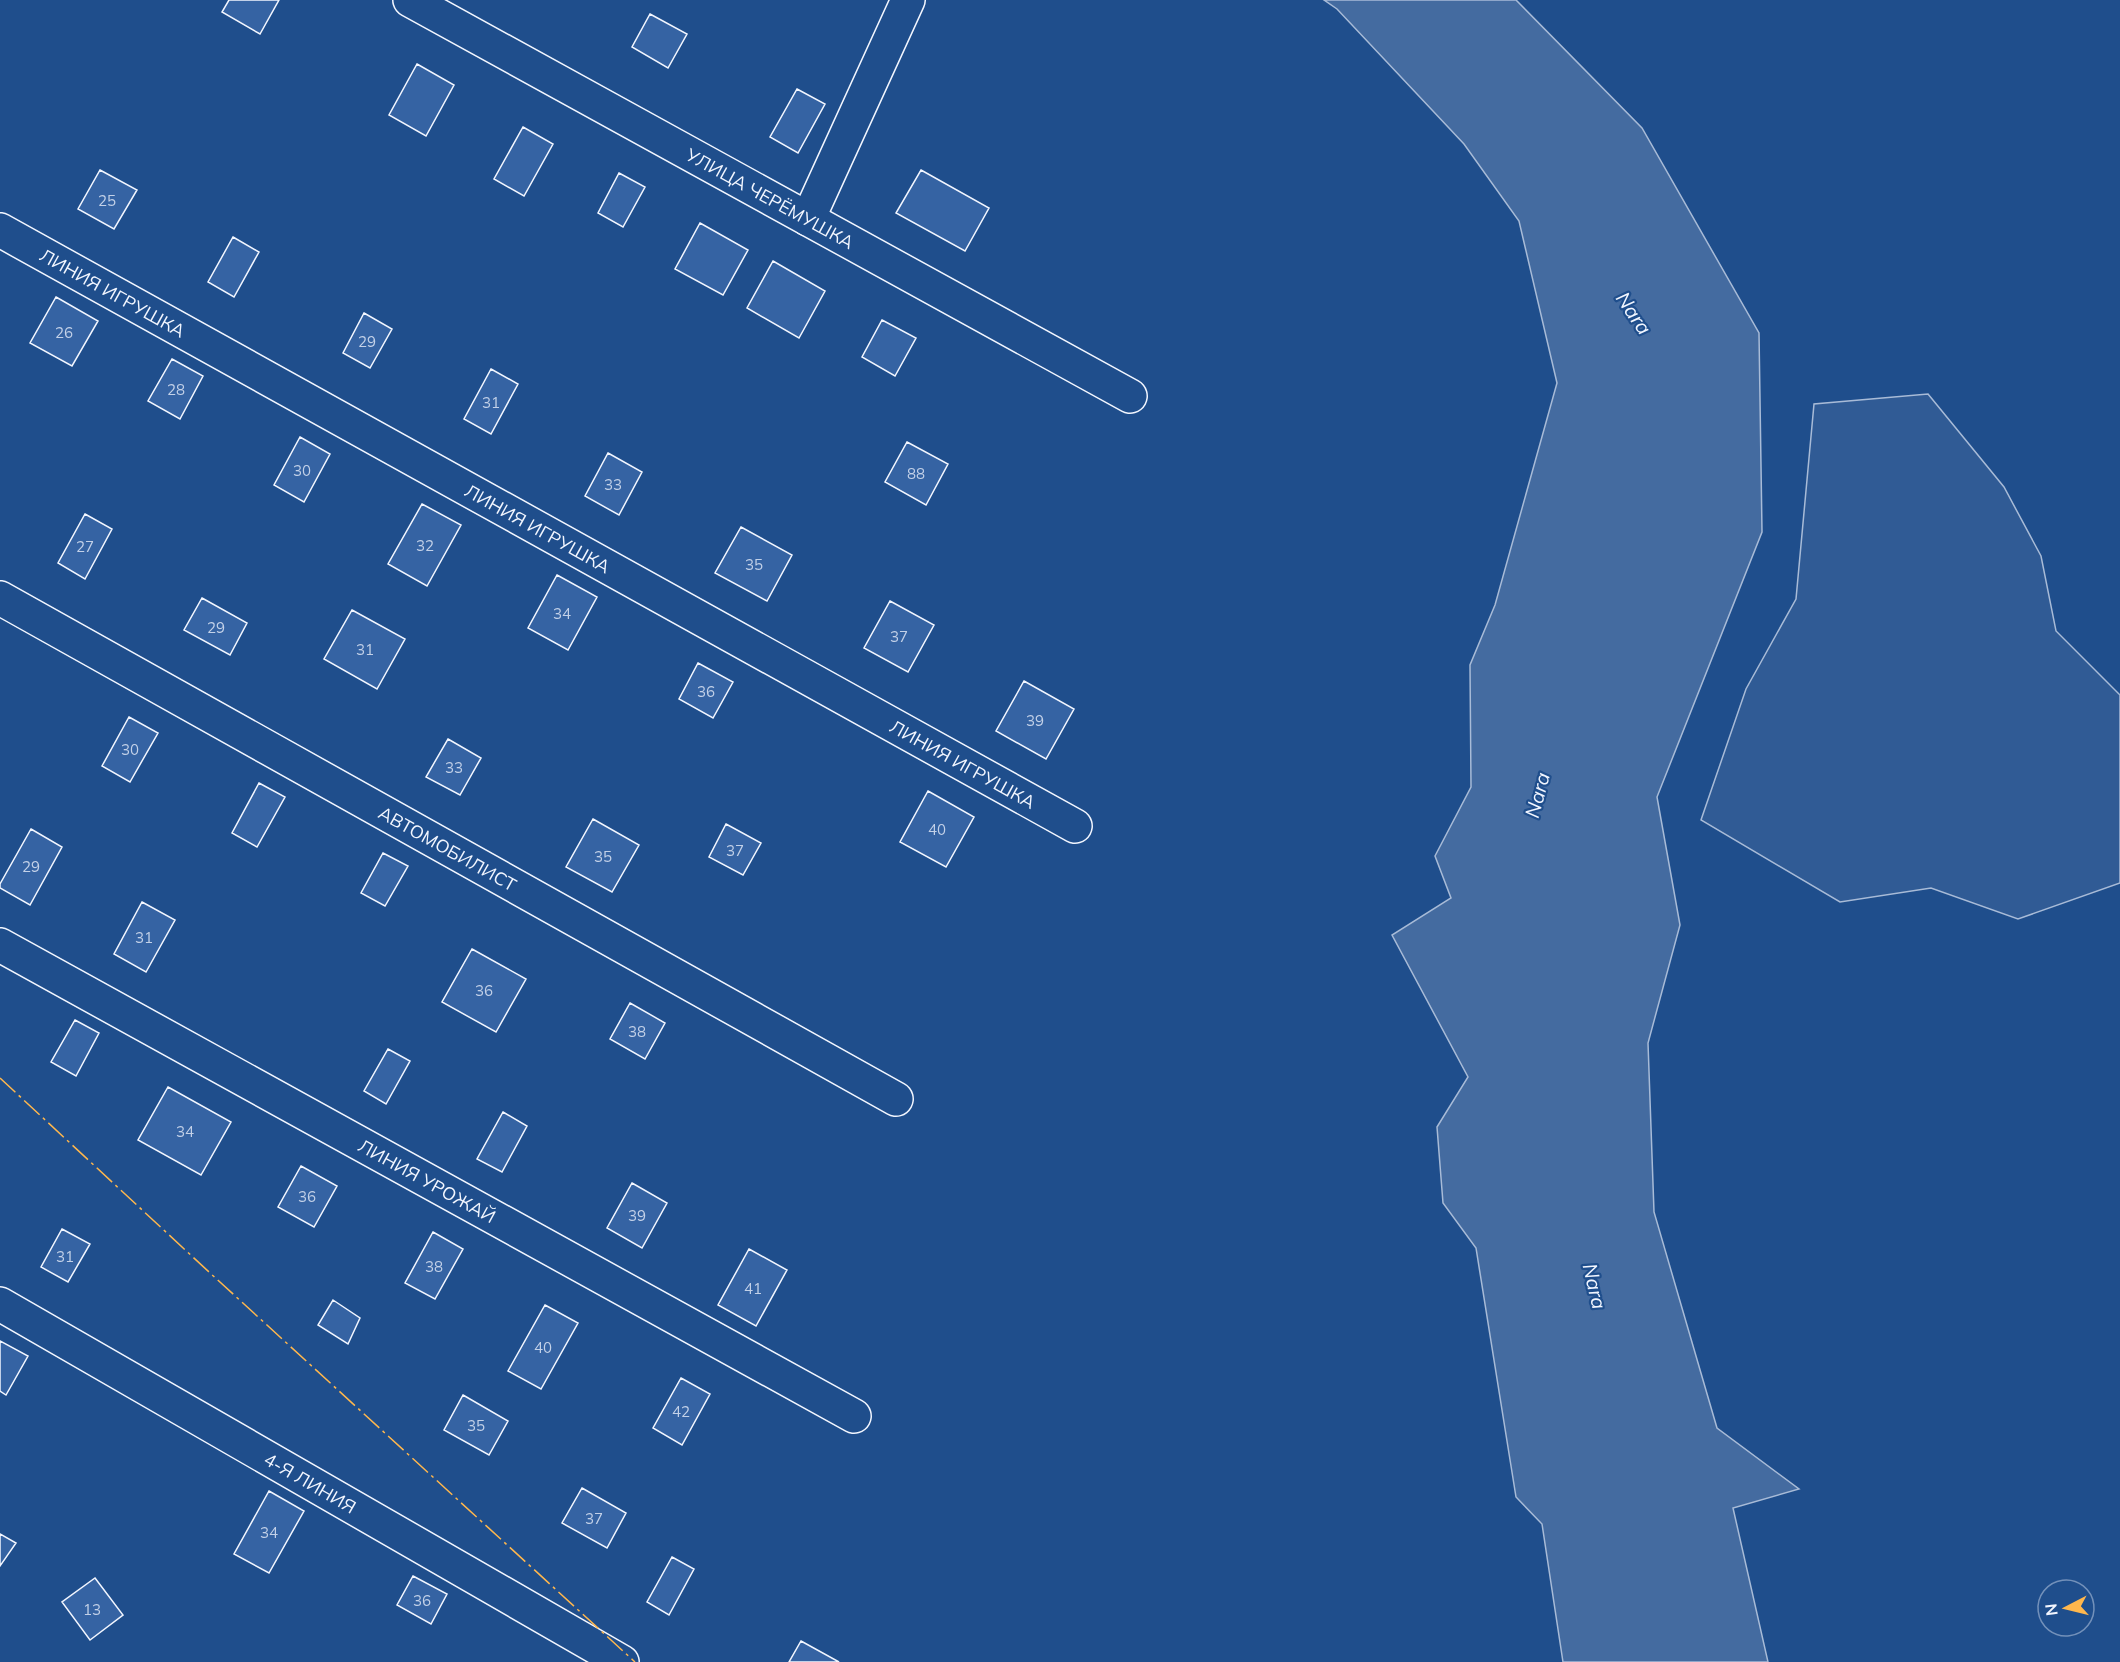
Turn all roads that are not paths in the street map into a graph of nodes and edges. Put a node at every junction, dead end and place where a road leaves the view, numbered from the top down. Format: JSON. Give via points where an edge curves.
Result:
{"nodes":[{"id":1,"x":410,"y":0,"type":"edge"},
{"id":2,"x":908,"y":0,"type":"edge"},
{"id":3,"x":808,"y":219,"type":"junction"},
{"id":4,"x":0,"y":230,"type":"edge"},
{"id":5,"x":1130,"y":396,"type":"dead end"},
{"id":6,"x":0,"y":598,"type":"edge"},
{"id":7,"x":1075,"y":826,"type":"dead end"},
{"id":8,"x":0,"y":945,"type":"edge"},
{"id":9,"x":896,"y":1099,"type":"dead end"},
{"id":10,"x":0,"y":1304,"type":"edge"},
{"id":11,"x":854,"y":1416,"type":"dead end"},
{"id":12,"x":622,"y":1662,"type":"edge"}],
"edges":[{"from":1,"to":3,"type":"street","name":"УЛИЦА ЧЕРЁМУШКА"},
{"from":2,"to":3,"type":"street"},
{"from":3,"to":5,"type":"street","name":"УЛИЦА ЧЕРЁМУШКА"},
{"from":4,"to":7,"type":"street","name":"ЛИНИЯ ИГРУШКА"},
{"from":6,"to":9,"type":"street","name":"АВТОМОБИЛИСТ"},
{"from":8,"to":11,"type":"street","name":"ЛИНИЯ УРОЖАЙ"},
{"from":10,"to":12,"type":"street","name":"4-Я ЛИНИЯ"}]}
